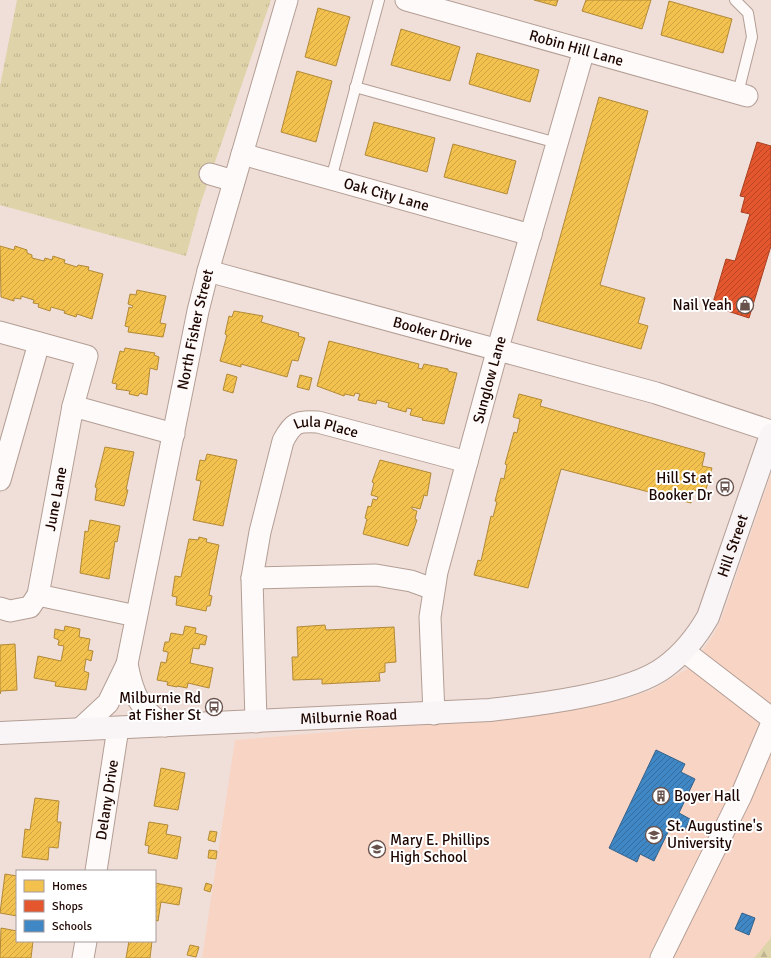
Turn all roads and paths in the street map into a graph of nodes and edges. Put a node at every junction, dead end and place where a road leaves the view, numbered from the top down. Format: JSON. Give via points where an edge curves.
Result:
{"nodes":[{"id":1,"x":287,"y":0,"type":"edge"},
{"id":2,"x":379,"y":0,"type":"edge"},
{"id":3,"x":406,"y":0,"type":"edge"},
{"id":4,"x":735,"y":0,"type":"edge"},
{"id":5,"x":584,"y":50,"type":"junction"},
{"id":6,"x":355,"y":87,"type":"junction"},
{"id":7,"x":742,"y":95,"type":"joint"},
{"id":8,"x":557,"y":143,"type":"junction"},
{"id":9,"x":242,"y":154,"type":"junction"},
{"id":10,"x":210,"y":174,"type":"dead end"},
{"id":11,"x":330,"y":179,"type":"junction"},
{"id":12,"x":234,"y":181,"type":"junction"},
{"id":13,"x":531,"y":235,"type":"junction"},
{"id":14,"x":208,"y":271,"type":"junction"},
{"id":15,"x":0,"y":332,"type":"edge"},
{"id":16,"x":39,"y":343,"type":"junction"},
{"id":17,"x":498,"y":348,"type":"junction"},
{"id":18,"x":74,"y":406,"type":"junction"},
{"id":19,"x":771,"y":431,"type":"edge"},
{"id":20,"x":174,"y":434,"type":"junction"},
{"id":21,"x":771,"y":435,"type":"edge"},
{"id":22,"x":467,"y":462,"type":"junction"},
{"id":23,"x":0,"y":480,"type":"edge"},
{"id":24,"x":252,"y":578,"type":"junction"},
{"id":25,"x":433,"y":589,"type":"junction"},
{"id":26,"x":38,"y":595,"type":"junction"},
{"id":27,"x":0,"y":608,"type":"edge"},
{"id":28,"x":136,"y":616,"type":"junction"},
{"id":29,"x":684,"y":651,"type":"junction"},
{"id":30,"x":127,"y":664,"type":"junction"},
{"id":31,"x":434,"y":714,"type":"junction"},
{"id":32,"x":771,"y":718,"type":"edge"},
{"id":33,"x":256,"y":722,"type":"junction"},
{"id":34,"x":771,"y":725,"type":"edge"},
{"id":35,"x":166,"y":726,"type":"junction"},
{"id":36,"x":118,"y":728,"type":"junction"},
{"id":37,"x":80,"y":729,"type":"junction"},
{"id":38,"x":0,"y":733,"type":"edge"},
{"id":39,"x":96,"y":870,"type":"edge"},
{"id":40,"x":86,"y":942,"type":"edge"},
{"id":41,"x":84,"y":958,"type":"edge"},
{"id":42,"x":661,"y":958,"type":"edge"}],
"edges":[{"from":1,"to":9,"type":"street","name":"North Fisher Street"},
{"from":2,"to":6,"type":"lane"},
{"from":3,"to":5,"type":"street","name":"Robin Hill Lane"},
{"from":4,"to":7,"type":"lane","via":[[748,13],[752,36]]},
{"from":5,"to":7,"type":"street","name":"Robin Hill Lane"},
{"from":5,"to":8,"type":"street","name":"Sunglow Lane"},
{"from":6,"to":8,"type":"lane"},
{"from":6,"to":11,"type":"lane"},
{"from":8,"to":13,"type":"street","name":"Sunglow Lane"},
{"from":9,"to":11,"type":"street","name":"Oak City Lane"},
{"from":9,"to":12,"type":"street","name":"North Fisher Street"},
{"from":10,"to":12,"type":"street"},
{"from":11,"to":13,"type":"street","name":"Oak City Lane"},
{"from":12,"to":14,"type":"street","name":"North Fisher Street"},
{"from":13,"to":17,"type":"street","name":"Sunglow Lane"},
{"from":14,"to":17,"type":"street","name":"Booker Drive"},
{"from":14,"to":20,"type":"street","name":"North Fisher Street"},
{"from":15,"to":16,"type":"street"},
{"from":16,"to":18,"type":"street","name":"June Lane","via":[[87,356]]},
{"from":16,"to":23,"type":"street"},
{"from":17,"to":19,"type":"street","name":"Booker Drive","via":[[656,393]]},
{"from":17,"to":22,"type":"street","name":"Sunglow Lane"},
{"from":18,"to":20,"type":"street"},
{"from":18,"to":26,"type":"street","name":"June Lane"},
{"from":20,"to":28,"type":"street","name":"North Fisher Street"},
{"from":21,"to":29,"type":"street","name":"Hill Street","via":[[708,616]]},
{"from":22,"to":24,"type":"street","name":"Lula Place","via":[[318,422],[296,423],[289,429],[283,441],[260,532]]},
{"from":22,"to":25,"type":"street","name":"Sunglow Lane"},
{"from":24,"to":25,"type":"street","via":[[376,575],[405,579]]},
{"from":24,"to":33,"type":"street","name":"Lula Place"},
{"from":25,"to":31,"type":"street","name":"Sunglow Lane","via":[[430,648]]},
{"from":26,"to":27,"type":"street","via":[[30,607],[10,611]]},
{"from":26,"to":28,"type":"street"},
{"from":28,"to":30,"type":"street","name":"North Fisher Street"},
{"from":29,"to":31,"type":"street","name":"Milburnie Road","via":[[650,677],[611,690],[517,707]]},
{"from":29,"to":32,"type":"street"},
{"from":30,"to":35,"type":"street","name":"North Fisher Street","via":[[137,699],[153,717]]},
{"from":30,"to":37,"type":"street","name":"North Fisher Street","via":[[108,703]]},
{"from":31,"to":33,"type":"street","name":"Milburnie Road"},
{"from":33,"to":35,"type":"street","name":"Milburnie Road"},
{"from":34,"to":42,"type":"street","via":[[741,796]]},
{"from":35,"to":36,"type":"street","name":"Milburnie Road"},
{"from":36,"to":37,"type":"street","name":"Milburnie Road"},
{"from":36,"to":39,"type":"street","name":"Delany Drive"},
{"from":37,"to":38,"type":"street","name":"Milburnie Road"},
{"from":40,"to":41,"type":"street"}]}
